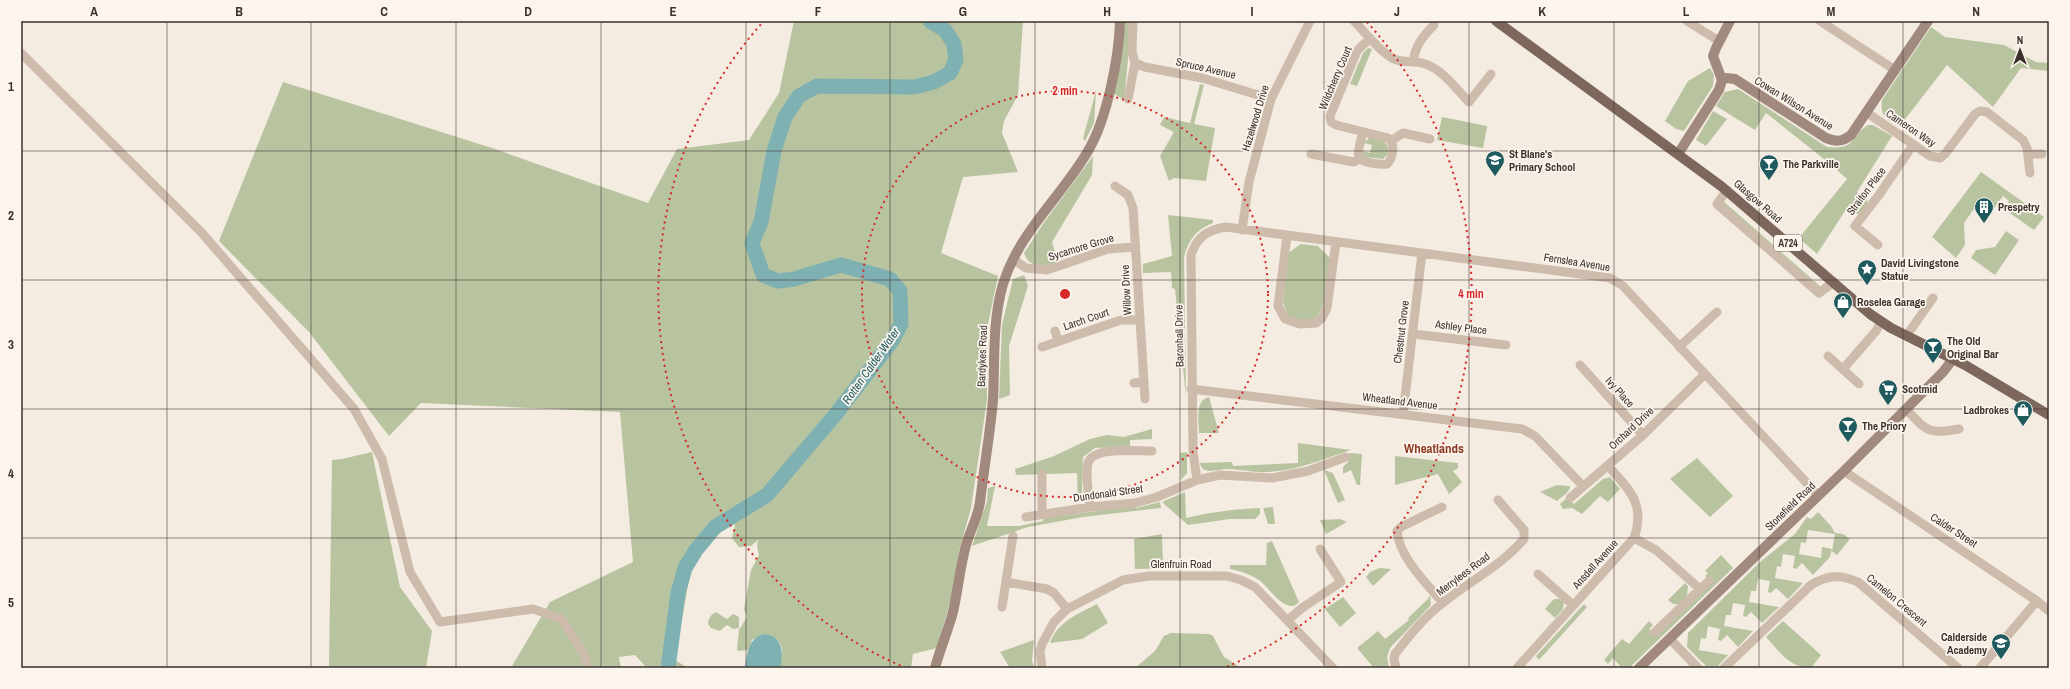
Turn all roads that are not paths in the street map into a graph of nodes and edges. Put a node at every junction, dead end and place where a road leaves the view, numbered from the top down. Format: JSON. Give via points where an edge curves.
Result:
{"nodes":[{"id":1,"x":1120,"y":21,"type":"edge"},
{"id":2,"x":1133,"y":21,"type":"edge"},
{"id":3,"x":1310,"y":21,"type":"edge"},
{"id":4,"x":1354,"y":21,"type":"edge"},
{"id":5,"x":1496,"y":21,"type":"edge"},
{"id":6,"x":1687,"y":21,"type":"edge"},
{"id":7,"x":1730,"y":21,"type":"edge"},
{"id":8,"x":1820,"y":21,"type":"edge"},
{"id":9,"x":1928,"y":21,"type":"edge"},
{"id":10,"x":1434,"y":25,"type":"dead end"},
{"id":11,"x":1370,"y":38,"type":"junction"},
{"id":12,"x":1719,"y":41,"type":"junction"},
{"id":13,"x":21,"y":53,"type":"edge"},
{"id":14,"x":1135,"y":62,"type":"junction"},
{"id":15,"x":1413,"y":62,"type":"junction"},
{"id":16,"x":1895,"y":70,"type":"junction"},
{"id":17,"x":1491,"y":74,"type":"dead end"},
{"id":18,"x":1722,"y":80,"type":"junction"},
{"id":19,"x":1128,"y":99,"type":"dead end"},
{"id":20,"x":1271,"y":99,"type":"junction"},
{"id":21,"x":1866,"y":112,"type":"junction"},
{"id":22,"x":1364,"y":132,"type":"junction"},
{"id":23,"x":1430,"y":140,"type":"dead end"},
{"id":24,"x":1392,"y":141,"type":"junction"},
{"id":25,"x":1913,"y":145,"type":"junction"},
{"id":26,"x":1311,"y":154,"type":"dead end"},
{"id":27,"x":1678,"y":154,"type":"junction"},
{"id":28,"x":2028,"y":154,"type":"junction"},
{"id":29,"x":2042,"y":154,"type":"dead end"},
{"id":30,"x":1359,"y":159,"type":"junction"},
{"id":31,"x":2030,"y":173,"type":"dead end"},
{"id":32,"x":1115,"y":186,"type":"dead end"},
{"id":33,"x":1727,"y":190,"type":"junction"},
{"id":34,"x":1242,"y":230,"type":"junction"},
{"id":35,"x":1287,"y":236,"type":"junction"},
{"id":36,"x":1336,"y":242,"type":"junction"},
{"id":37,"x":1878,"y":245,"type":"dead end"},
{"id":38,"x":1135,"y":247,"type":"junction"},
{"id":39,"x":1422,"y":253,"type":"junction"},
{"id":40,"x":1013,"y":259,"type":"junction"},
{"id":41,"x":1834,"y":282,"type":"junction"},
{"id":42,"x":1933,"y":298,"type":"dead end"},
{"id":43,"x":1717,"y":312,"type":"dead end"},
{"id":44,"x":1139,"y":320,"type":"junction"},
{"id":45,"x":1881,"y":322,"type":"junction"},
{"id":46,"x":1055,"y":331,"type":"dead end"},
{"id":47,"x":1413,"y":334,"type":"junction"},
{"id":48,"x":1907,"y":335,"type":"junction"},
{"id":49,"x":1058,"y":341,"type":"junction"},
{"id":50,"x":1506,"y":345,"type":"dead end"},
{"id":51,"x":1042,"y":347,"type":"dead end"},
{"id":52,"x":1679,"y":347,"type":"junction"},
{"id":53,"x":1828,"y":356,"type":"dead end"},
{"id":54,"x":1953,"y":359,"type":"junction"},
{"id":55,"x":1580,"y":365,"type":"dead end"},
{"id":56,"x":1843,"y":369,"type":"junction"},
{"id":57,"x":1705,"y":374,"type":"junction"},
{"id":58,"x":1144,"y":382,"type":"junction"},
{"id":59,"x":1134,"y":383,"type":"dead end"},
{"id":60,"x":1859,"y":384,"type":"dead end"},
{"id":61,"x":1191,"y":388,"type":"junction"},
{"id":62,"x":1145,"y":399,"type":"dead end"},
{"id":63,"x":1906,"y":409,"type":"junction"},
{"id":64,"x":1403,"y":414,"type":"junction"},
{"id":65,"x":2049,"y":415,"type":"edge"},
{"id":66,"x":1959,"y":429,"type":"dead end"},
{"id":67,"x":1642,"y":435,"type":"junction"},
{"id":68,"x":1152,"y":451,"type":"dead end"},
{"id":69,"x":1346,"y":457,"type":"dead end"},
{"id":70,"x":1608,"y":466,"type":"junction"},
{"id":71,"x":1844,"y":471,"type":"junction"},
{"id":72,"x":1042,"y":474,"type":"dead end"},
{"id":73,"x":1197,"y":480,"type":"junction"},
{"id":74,"x":1583,"y":486,"type":"junction"},
{"id":75,"x":1818,"y":495,"type":"junction"},
{"id":76,"x":1570,"y":498,"type":"dead end"},
{"id":77,"x":1498,"y":500,"type":"dead end"},
{"id":78,"x":1090,"y":507,"type":"junction"},
{"id":79,"x":1442,"y":507,"type":"dead end"},
{"id":80,"x":1042,"y":514,"type":"junction"},
{"id":81,"x":1026,"y":517,"type":"dead end"},
{"id":82,"x":1013,"y":536,"type":"dead end"},
{"id":83,"x":1634,"y":538,"type":"junction"},
{"id":84,"x":1320,"y":549,"type":"dead end"},
{"id":85,"x":1538,"y":574,"type":"dead end"},
{"id":86,"x":1709,"y":581,"type":"dead end"},
{"id":87,"x":1006,"y":582,"type":"junction"},
{"id":88,"x":1700,"y":590,"type":"junction"},
{"id":89,"x":2037,"y":601,"type":"junction"},
{"id":90,"x":1443,"y":603,"type":"junction"},
{"id":91,"x":1573,"y":605,"type":"junction"},
{"id":92,"x":1002,"y":607,"type":"dead end"},
{"id":93,"x":1067,"y":609,"type":"junction"},
{"id":94,"x":2049,"y":611,"type":"edge"},
{"id":95,"x":1288,"y":620,"type":"junction"},
{"id":96,"x":1654,"y":633,"type":"dead end"},
{"id":97,"x":1670,"y":639,"type":"junction"},
{"id":98,"x":1521,"y":667,"type":"edge"},
{"id":99,"x":588,"y":668,"type":"edge"},
{"id":100,"x":935,"y":668,"type":"edge"},
{"id":101,"x":1042,"y":668,"type":"edge"},
{"id":102,"x":1333,"y":668,"type":"edge"},
{"id":103,"x":1396,"y":668,"type":"edge"},
{"id":104,"x":1639,"y":668,"type":"edge"},
{"id":105,"x":1698,"y":668,"type":"edge"},
{"id":106,"x":1724,"y":668,"type":"edge"},
{"id":107,"x":1958,"y":668,"type":"edge"},
{"id":108,"x":1980,"y":668,"type":"edge"}],
"edges":[{"from":1,"to":40,"type":"street","name":"Bardykes Road","via":[[1119,45],[1103,113],[1093,141]]},
{"from":2,"to":14,"type":"street","via":[[1132,52]]},
{"from":3,"to":20,"type":"street","name":"Hazelwood Drive"},
{"from":4,"to":11,"type":"street"},
{"from":5,"to":27,"type":"main road","name":"Glasgow Road","number":"A724"},
{"from":6,"to":12,"type":"street"},
{"from":7,"to":12,"type":"street"},
{"from":8,"to":16,"type":"street"},
{"from":9,"to":16,"type":"street","name":"Cowan Wilson Avenue"},
{"from":10,"to":15,"type":"street","via":[[1420,40]]},
{"from":11,"to":15,"type":"street","via":[[1384,53],[1394,59]]},
{"from":11,"to":22,"type":"street","name":"Wildcherry Court","via":[[1358,51],[1330,116],[1331,122],[1336,125]]},
{"from":12,"to":18,"type":"street","via":[[1714,59]]},
{"from":13,"to":99,"type":"street","via":[[202,233],[354,409],[382,459],[410,572],[440,622],[533,609],[562,619],[584,656]]},
{"from":14,"to":19,"type":"street"},
{"from":14,"to":20,"type":"street","name":"Spruce Avenue","via":[[1145,67],[1202,78]]},
{"from":15,"to":17,"type":"street","via":[[1423,63],[1446,77],[1469,102]]},
{"from":16,"to":21,"type":"street","name":"Cowan Wilson Avenue"},
{"from":18,"to":21,"type":"street","name":"Cowan Wilson Avenue","via":[[1735,79],[1834,141],[1845,140],[1851,135]]},
{"from":18,"to":27,"type":"street","via":[[1719,90]]},
{"from":20,"to":34,"type":"street","name":"Hazelwood Drive","via":[[1249,182]]},
{"from":21,"to":25,"type":"street","name":"Cameron Way"},
{"from":22,"to":24,"type":"street","name":"Wildcherry Court"},
{"from":22,"to":30,"type":"street"},
{"from":23,"to":24,"type":"street","via":[[1403,133]]},
{"from":24,"to":30,"type":"street","via":[[1391,160],[1387,164],[1362,162]]},
{"from":25,"to":28,"type":"street","name":"Cameron Way","via":[[1930,156],[1940,158],[1980,111],[1987,112],[2023,140],[2028,148]]},
{"from":25,"to":37,"type":"street","name":"Straiton Place","via":[[1855,226]]},
{"from":26,"to":30,"type":"street","via":[[1354,162]]},
{"from":27,"to":33,"type":"main road","name":"Glasgow Road","number":"A724"},
{"from":28,"to":29,"type":"street"},
{"from":28,"to":31,"type":"street","name":"Cameron Way"},
{"from":32,"to":38,"type":"street","name":"Willow Drive","via":[[1131,193]]},
{"from":33,"to":41,"type":"main road","name":"Glasgow Road","number":"A724"},
{"from":33,"to":41,"type":"street","via":[[1717,204],[1819,293]]},
{"from":34,"to":35,"type":"street","name":"Fernslea Avenue"},
{"from":34,"to":61,"type":"street","name":"Baronhall Drive","via":[[1226,228],[1207,232],[1195,244],[1191,255]]},
{"from":35,"to":36,"type":"street","name":"Fernslea Avenue"},
{"from":35,"to":36,"type":"street","via":[[1278,306],[1285,319],[1300,324],[1316,323],[1325,313]]},
{"from":36,"to":39,"type":"street","name":"Fernslea Avenue"},
{"from":38,"to":40,"type":"street","name":"Sycamore Grove","via":[[1108,249],[1047,270],[1026,268]]},
{"from":38,"to":44,"type":"street","name":"Willow Drive"},
{"from":39,"to":47,"type":"street","name":"Chestnut Grove"},
{"from":39,"to":52,"type":"street","name":"Fernslea Avenue","via":[[1610,278],[1623,286]]},
{"from":40,"to":100,"type":"street","name":"Bardykes Road","via":[[996,314],[992,401],[979,505],[965,549],[950,624]]},
{"from":41,"to":45,"type":"main road","name":"Glasgow Road","number":"A724"},
{"from":42,"to":48,"type":"street"},
{"from":43,"to":52,"type":"street"},
{"from":44,"to":49,"type":"street","name":"Larch Court","via":[[1121,320]]},
{"from":44,"to":58,"type":"street","name":"Willow Drive"},
{"from":45,"to":48,"type":"main road","name":"Glasgow Road","number":"A724"},
{"from":45,"to":56,"type":"street"},
{"from":46,"to":49,"type":"street"},
{"from":47,"to":50,"type":"street","name":"Ashley Place"},
{"from":47,"to":64,"type":"street","name":"Chestnut Grove"},
{"from":48,"to":54,"type":"main road","name":"Glasgow Road","number":"A724"},
{"from":49,"to":51,"type":"street","name":"Larch Court"},
{"from":52,"to":57,"type":"street","name":"Fernslea Avenue"},
{"from":53,"to":56,"type":"street"},
{"from":54,"to":63,"type":"street","name":"Stonefield Road","via":[[1944,372]]},
{"from":54,"to":65,"type":"main road","name":"Glasgow Road","number":"A724"},
{"from":55,"to":67,"type":"street","name":"Ivy Place"},
{"from":56,"to":60,"type":"street"},
{"from":57,"to":67,"type":"street","name":"Orchard Drive"},
{"from":57,"to":75,"type":"street","name":"Fernslea Avenue"},
{"from":58,"to":59,"type":"street"},
{"from":58,"to":62,"type":"street","name":"Willow Drive"},
{"from":61,"to":64,"type":"street","name":"Wheatland Avenue"},
{"from":61,"to":73,"type":"street","name":"Baronhall Drive","via":[[1193,452]]},
{"from":63,"to":66,"type":"street","via":[[1925,429],[1939,432]]},
{"from":63,"to":71,"type":"street","name":"Stonefield Road"},
{"from":64,"to":74,"type":"street","name":"Wheatland Avenue","via":[[1522,429],[1535,436]]},
{"from":67,"to":70,"type":"street","name":"Orchard Drive"},
{"from":68,"to":78,"type":"street","via":[[1102,452],[1092,456],[1088,465]]},
{"from":69,"to":73,"type":"street","name":"Dundonald Street","via":[[1308,471],[1272,478],[1220,475]]},
{"from":70,"to":74,"type":"street","name":"Orchard Drive"},
{"from":70,"to":83,"type":"street","name":"Ansdell Avenue","via":[[1628,489],[1637,505],[1639,517]]},
{"from":71,"to":75,"type":"street","name":"Stonefield Road"},
{"from":71,"to":89,"type":"street","name":"Calder Street"},
{"from":72,"to":80,"type":"street"},
{"from":73,"to":78,"type":"street","name":"Dundonald Street","via":[[1146,500]]},
{"from":74,"to":76,"type":"street","name":"Orchard Drive"},
{"from":75,"to":97,"type":"street","name":"Stonefield Road"},
{"from":77,"to":90,"type":"street","name":"Merrylees Road","via":[[1524,530],[1524,539],[1484,574]]},
{"from":78,"to":80,"type":"street","name":"Dundonald Street"},
{"from":79,"to":90,"type":"street","via":[[1397,531],[1412,567]]},
{"from":80,"to":81,"type":"street","name":"Dundonald Street"},
{"from":82,"to":87,"type":"street"},
{"from":83,"to":88,"type":"street","via":[[1656,550]]},
{"from":83,"to":91,"type":"street","name":"Ansdell Avenue"},
{"from":84,"to":95,"type":"street","via":[[1341,582]]},
{"from":85,"to":91,"type":"street"},
{"from":86,"to":88,"type":"street"},
{"from":87,"to":92,"type":"street"},
{"from":87,"to":93,"type":"street","via":[[1047,589],[1054,593]]},
{"from":88,"to":96,"type":"street"},
{"from":89,"to":94,"type":"street","name":"Calder Street"},
{"from":89,"to":108,"type":"street"},
{"from":90,"to":103,"type":"street","name":"Merrylees Road","via":[[1395,654]]},
{"from":91,"to":98,"type":"street","name":"Ansdell Avenue"},
{"from":93,"to":95,"type":"street","name":"Glenfruin Road","via":[[1123,580],[1136,577],[1227,576],[1255,587]]},
{"from":93,"to":101,"type":"street","name":"Glenfruin Road","via":[[1046,634],[1040,652]]},
{"from":95,"to":102,"type":"street","name":"Glenfruin Road"},
{"from":97,"to":104,"type":"street","name":"Stonefield Road"},
{"from":97,"to":105,"type":"street"},
{"from":106,"to":107,"type":"street","name":"Camelon Crescent","via":[[1811,585],[1835,575],[1858,582]]}]}
